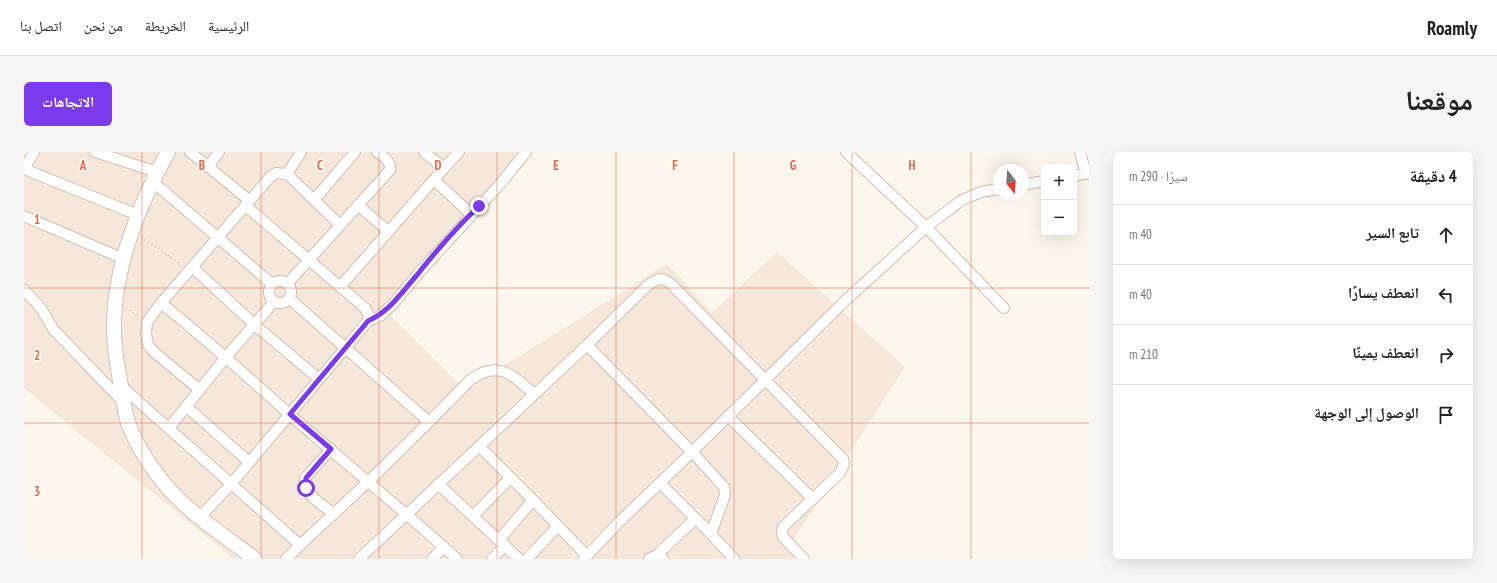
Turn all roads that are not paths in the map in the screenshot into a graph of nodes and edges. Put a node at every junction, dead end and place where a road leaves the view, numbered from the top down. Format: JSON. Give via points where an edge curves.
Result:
{"nodes":[{"id":1,"x":34,"y":152,"type":"edge"},
{"id":2,"x":95,"y":152,"type":"edge"},
{"id":3,"x":168,"y":152,"type":"edge"},
{"id":4,"x":190,"y":152,"type":"edge"},
{"id":5,"x":219,"y":152,"type":"edge"},
{"id":6,"x":301,"y":152,"type":"edge"},
{"id":7,"x":355,"y":152,"type":"edge"},
{"id":8,"x":377,"y":152,"type":"edge"},
{"id":9,"x":424,"y":152,"type":"edge"},
{"id":10,"x":459,"y":152,"type":"edge"},
{"id":11,"x":526,"y":152,"type":"edge"},
{"id":12,"x":846,"y":152,"type":"edge"},
{"id":13,"x":1080,"y":152,"type":"edge"},
{"id":14,"x":208,"y":167,"type":"junction"},
{"id":15,"x":444,"y":168,"type":"junction"},
{"id":16,"x":24,"y":169,"type":"edge"},
{"id":17,"x":287,"y":174,"type":"junction"},
{"id":18,"x":1088,"y":174,"type":"edge"},
{"id":19,"x":1077,"y":176,"type":"edge"},
{"id":20,"x":155,"y":177,"type":"junction"},
{"id":21,"x":434,"y":180,"type":"junction"},
{"id":22,"x":1041,"y":182,"type":"edge"},
{"id":23,"x":1029,"y":184,"type":"edge"},
{"id":24,"x":993,"y":190,"type":"edge"},
{"id":25,"x":314,"y":200,"type":"junction"},
{"id":26,"x":248,"y":204,"type":"junction"},
{"id":27,"x":358,"y":205,"type":"junction"},
{"id":28,"x":471,"y":214,"type":"junction"},
{"id":29,"x":138,"y":215,"type":"junction"},
{"id":30,"x":24,"y":216,"type":"edge"},
{"id":31,"x":340,"y":226,"type":"junction"},
{"id":32,"x":926,"y":227,"type":"junction"},
{"id":33,"x":388,"y":231,"type":"junction"},
{"id":34,"x":218,"y":238,"type":"junction"},
{"id":35,"x":124,"y":259,"type":"junction"},
{"id":36,"x":309,"y":261,"type":"junction"},
{"id":37,"x":190,"y":269,"type":"junction"},
{"id":38,"x":288,"y":283,"type":"junction"},
{"id":39,"x":272,"y":284,"type":"junction"},
{"id":40,"x":340,"y":286,"type":"junction"},
{"id":41,"x":24,"y":290,"type":"edge"},
{"id":42,"x":290,"y":299,"type":"junction"},
{"id":43,"x":274,"y":302,"type":"junction"},
{"id":44,"x":160,"y":303,"type":"junction"},
{"id":45,"x":1004,"y":308,"type":"dead end"},
{"id":46,"x":368,"y":321,"type":"junction"},
{"id":47,"x":254,"y":325,"type":"junction"},
{"id":48,"x":587,"y":345,"type":"junction"},
{"id":49,"x":346,"y":347,"type":"junction"},
{"id":50,"x":226,"y":357,"type":"junction"},
{"id":51,"x":319,"y":379,"type":"junction"},
{"id":52,"x":765,"y":379,"type":"junction"},
{"id":53,"x":121,"y":386,"type":"junction"},
{"id":54,"x":200,"y":390,"type":"junction"},
{"id":55,"x":534,"y":394,"type":"junction"},
{"id":56,"x":124,"y":403,"type":"junction"},
{"id":57,"x":187,"y":407,"type":"junction"},
{"id":58,"x":290,"y":414,"type":"junction"},
{"id":59,"x":728,"y":416,"type":"junction"},
{"id":60,"x":429,"y":422,"type":"junction"},
{"id":61,"x":169,"y":428,"type":"junction"},
{"id":62,"x":479,"y":446,"type":"junction"},
{"id":63,"x":331,"y":449,"type":"junction"},
{"id":64,"x":692,"y":452,"type":"junction"},
{"id":65,"x":249,"y":462,"type":"junction"},
{"id":66,"x":510,"y":478,"type":"junction"},
{"id":67,"x":369,"y":481,"type":"junction"},
{"id":68,"x":232,"y":483,"type":"junction"},
{"id":69,"x":660,"y":483,"type":"junction"},
{"id":70,"x":438,"y":484,"type":"junction"},
{"id":71,"x":812,"y":498,"type":"junction"},
{"id":72,"x":533,"y":500,"type":"junction"},
{"id":73,"x":406,"y":513,"type":"junction"},
{"id":74,"x":334,"y":514,"type":"junction"},
{"id":75,"x":473,"y":516,"type":"junction"},
{"id":76,"x":200,"y":517,"type":"junction"},
{"id":77,"x":695,"y":519,"type":"junction"},
{"id":78,"x":558,"y":526,"type":"junction"},
{"id":79,"x":711,"y":534,"type":"junction"},
{"id":80,"x":502,"y":543,"type":"junction"},
{"id":81,"x":300,"y":545,"type":"junction"},
{"id":82,"x":444,"y":547,"type":"junction"},
{"id":83,"x":585,"y":557,"type":"edge"},
{"id":84,"x":657,"y":557,"type":"edge"},
{"id":85,"x":255,"y":559,"type":"edge"},
{"id":86,"x":286,"y":559,"type":"edge"},
{"id":87,"x":359,"y":559,"type":"edge"},
{"id":88,"x":432,"y":559,"type":"edge"},
{"id":89,"x":457,"y":559,"type":"edge"},
{"id":90,"x":492,"y":559,"type":"edge"},
{"id":91,"x":519,"y":559,"type":"edge"},
{"id":92,"x":527,"y":559,"type":"edge"},
{"id":93,"x":734,"y":559,"type":"edge"},
{"id":94,"x":804,"y":559,"type":"edge"}],
"edges":[{"from":1,"to":16,"type":"street"},
{"from":2,"to":20,"type":"street"},
{"from":3,"to":20,"type":"street"},
{"from":4,"to":14,"type":"street"},
{"from":5,"to":14,"type":"street"},
{"from":6,"to":17,"type":"street"},
{"from":7,"to":25,"type":"street"},
{"from":8,"to":27,"type":"street","via":[[388,160],[390,170]]},
{"from":9,"to":15,"type":"street"},
{"from":10,"to":15,"type":"street"},
{"from":11,"to":28,"type":"street"},
{"from":12,"to":32,"type":"street"},
{"from":13,"to":18,"type":"street"},
{"from":14,"to":26,"type":"street"},
{"from":15,"to":21,"type":"street"},
{"from":16,"to":29,"type":"street"},
{"from":17,"to":25,"type":"street"},
{"from":17,"to":26,"type":"street","via":[[276,173],[271,176]]},
{"from":18,"to":19,"type":"street"},
{"from":20,"to":29,"type":"street"},
{"from":20,"to":34,"type":"street"},
{"from":21,"to":28,"type":"street"},
{"from":21,"to":33,"type":"street"},
{"from":22,"to":23,"type":"street"},
{"from":24,"to":32,"type":"street","via":[[962,200]]},
{"from":25,"to":31,"type":"street"},
{"from":26,"to":34,"type":"street"},
{"from":26,"to":36,"type":"street"},
{"from":27,"to":31,"type":"street"},
{"from":27,"to":33,"type":"street"},
{"from":28,"to":46,"type":"street","via":[[394,303],[380,316]]},
{"from":29,"to":35,"type":"street"},
{"from":30,"to":35,"type":"street"},
{"from":31,"to":36,"type":"street"},
{"from":32,"to":45,"type":"street"},
{"from":32,"to":52,"type":"street"},
{"from":33,"to":40,"type":"street"},
{"from":34,"to":37,"type":"street"},
{"from":34,"to":39,"type":"street"},
{"from":35,"to":53,"type":"street","via":[[114,320],[115,358]]},
{"from":36,"to":38,"type":"street"},
{"from":36,"to":40,"type":"street"},
{"from":37,"to":44,"type":"street"},
{"from":37,"to":47,"type":"street"},
{"from":38,"to":39,"type":"street","via":[[280,280]]},
{"from":38,"to":42,"type":"street","via":[[292,291]]},
{"from":39,"to":43,"type":"street","via":[[269,293]]},
{"from":40,"to":46,"type":"street","via":[[365,308],[369,316]]},
{"from":41,"to":56,"type":"street","via":[[41,308],[53,329]]},
{"from":42,"to":43,"type":"street","via":[[285,302]]},
{"from":42,"to":49,"type":"street"},
{"from":43,"to":47,"type":"street"},
{"from":44,"to":50,"type":"street"},
{"from":44,"to":54,"type":"street","via":[[147,322],[148,345]]},
{"from":46,"to":49,"type":"street"},
{"from":47,"to":50,"type":"street"},
{"from":47,"to":51,"type":"street"},
{"from":48,"to":52,"type":"street","via":[[648,286],[659,279],[664,279]]},
{"from":48,"to":55,"type":"street"},
{"from":48,"to":64,"type":"street"},
{"from":49,"to":51,"type":"street"},
{"from":49,"to":60,"type":"street"},
{"from":50,"to":54,"type":"street"},
{"from":50,"to":58,"type":"street"},
{"from":51,"to":58,"type":"street"},
{"from":52,"to":59,"type":"street"},
{"from":52,"to":71,"type":"street","via":[[843,459],[844,464],[840,473]]},
{"from":53,"to":56,"type":"street"},
{"from":53,"to":61,"type":"street"},
{"from":54,"to":57,"type":"street"},
{"from":55,"to":60,"type":"street","via":[[506,372],[488,370],[470,380]]},
{"from":55,"to":62,"type":"street"},
{"from":56,"to":76,"type":"street","via":[[126,416],[145,457],[163,483]]},
{"from":57,"to":61,"type":"street"},
{"from":57,"to":65,"type":"street"},
{"from":58,"to":63,"type":"street"},
{"from":58,"to":65,"type":"street"},
{"from":59,"to":64,"type":"street"},
{"from":59,"to":71,"type":"street"},
{"from":60,"to":67,"type":"street"},
{"from":61,"to":68,"type":"street"},
{"from":62,"to":66,"type":"street"},
{"from":62,"to":70,"type":"street"},
{"from":63,"to":67,"type":"street"},
{"from":63,"to":74,"type":"street","via":[[306,478],[305,483],[309,494]]},
{"from":64,"to":69,"type":"street"},
{"from":64,"to":79,"type":"street","via":[[721,484],[725,492]]},
{"from":65,"to":68,"type":"street"},
{"from":66,"to":72,"type":"street"},
{"from":66,"to":75,"type":"street"},
{"from":67,"to":73,"type":"street"},
{"from":67,"to":74,"type":"street"},
{"from":68,"to":76,"type":"street"},
{"from":68,"to":81,"type":"street"},
{"from":69,"to":77,"type":"street"},
{"from":69,"to":83,"type":"street"},
{"from":70,"to":73,"type":"street"},
{"from":70,"to":75,"type":"street"},
{"from":71,"to":94,"type":"street","via":[[783,527],[782,532],[783,537]]},
{"from":72,"to":78,"type":"street"},
{"from":72,"to":80,"type":"street"},
{"from":73,"to":82,"type":"street"},
{"from":73,"to":87,"type":"street"},
{"from":74,"to":81,"type":"street"},
{"from":75,"to":80,"type":"street"},
{"from":76,"to":85,"type":"street"},
{"from":77,"to":79,"type":"street"},
{"from":77,"to":84,"type":"street"},
{"from":78,"to":83,"type":"street"},
{"from":78,"to":92,"type":"street"},
{"from":79,"to":93,"type":"street"},
{"from":80,"to":90,"type":"street"},
{"from":80,"to":91,"type":"street"},
{"from":81,"to":86,"type":"street"},
{"from":82,"to":88,"type":"street"},
{"from":82,"to":89,"type":"street"}]}
